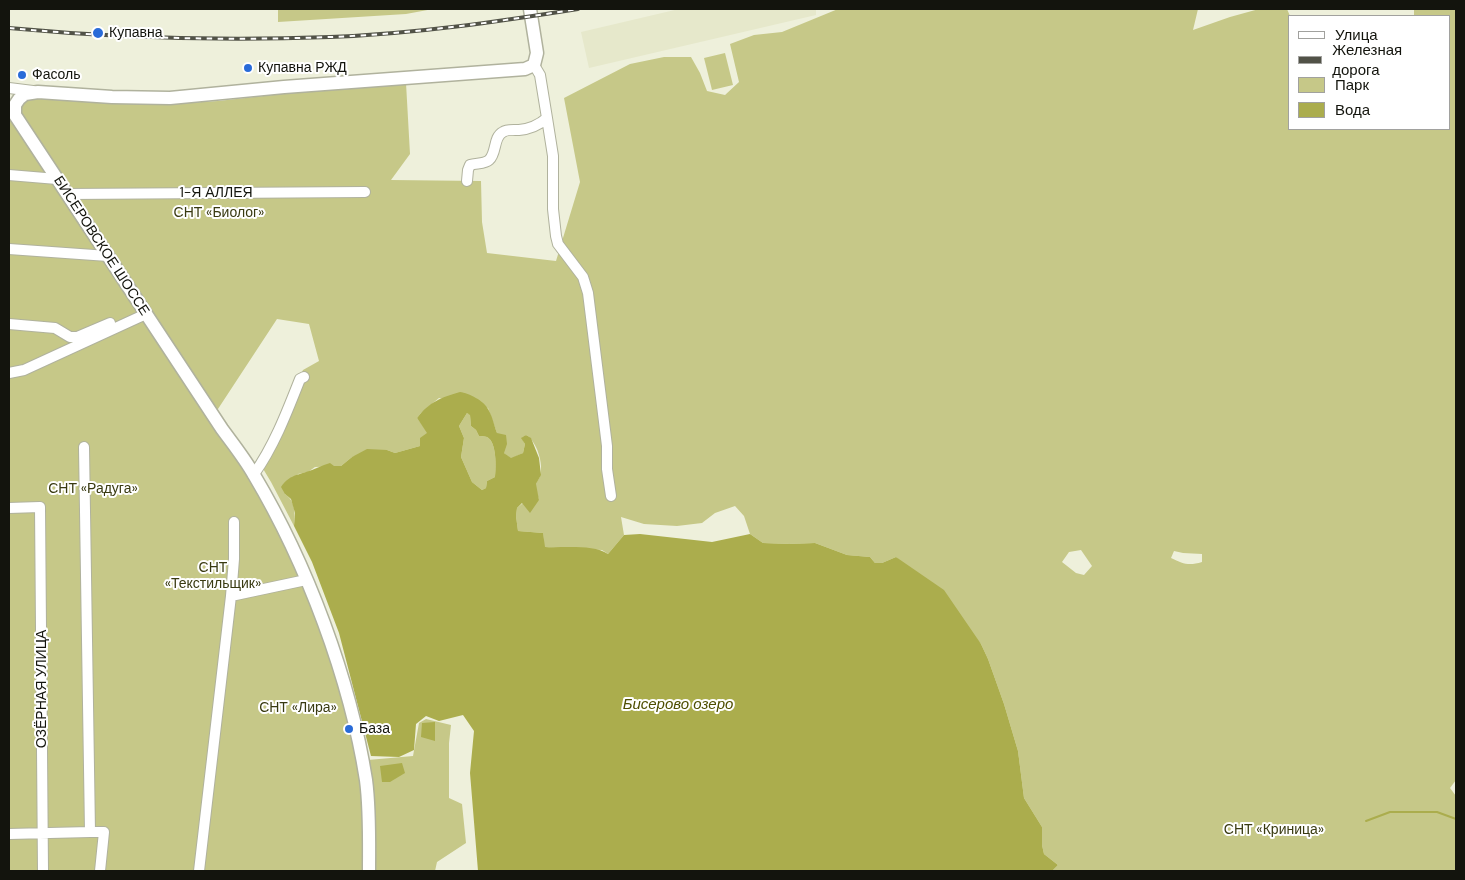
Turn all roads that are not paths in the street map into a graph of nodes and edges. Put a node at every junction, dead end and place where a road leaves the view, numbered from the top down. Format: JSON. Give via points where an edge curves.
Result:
{"nodes":[{"id":1,"x":530,"y":9,"type":"edge"},
{"id":2,"x":534,"y":65,"type":"junction"},
{"id":3,"x":9,"y":88,"type":"edge"},
{"id":4,"x":38,"y":92,"type":"junction"},
{"id":5,"x":12,"y":110,"type":"edge"},
{"id":6,"x":547,"y":118,"type":"junction"},
{"id":7,"x":9,"y":175,"type":"edge"},
{"id":8,"x":57,"y":179,"type":"junction"},
{"id":9,"x":467,"y":181,"type":"dead end"},
{"id":10,"x":365,"y":192,"type":"dead end"},
{"id":11,"x":67,"y":194,"type":"junction"},
{"id":12,"x":9,"y":249,"type":"edge"},
{"id":13,"x":108,"y":256,"type":"junction"},
{"id":14,"x":144,"y":311,"type":"junction"},
{"id":15,"x":9,"y":324,"type":"edge"},
{"id":16,"x":9,"y":373,"type":"edge"},
{"id":17,"x":304,"y":377,"type":"dead end"},
{"id":18,"x":84,"y":447,"type":"dead end"},
{"id":19,"x":254,"y":474,"type":"junction"},
{"id":20,"x":612,"y":496,"type":"dead end"},
{"id":21,"x":9,"y":508,"type":"edge"},
{"id":22,"x":234,"y":522,"type":"dead end"},
{"id":23,"x":306,"y":580,"type":"junction"},
{"id":24,"x":231,"y":596,"type":"junction"},
{"id":25,"x":90,"y":832,"type":"junction"},
{"id":26,"x":43,"y":833,"type":"junction"},
{"id":27,"x":9,"y":834,"type":"edge"},
{"id":28,"x":43,"y":871,"type":"edge"},
{"id":29,"x":100,"y":871,"type":"edge"},
{"id":30,"x":199,"y":871,"type":"edge"},
{"id":31,"x":369,"y":871,"type":"edge"}],
"edges":[{"from":1,"to":2,"type":"main road","via":[[537,53]]},
{"from":2,"to":4,"type":"main road","name":"БИСЕРОВСКОЕ ШОССЕ","via":[[517,70],[170,98]]},
{"from":2,"to":6,"type":"street","via":[[540,75]]},
{"from":3,"to":4,"type":"street"},
{"from":4,"to":5,"type":"main road","name":"БИСЕРОВСКОЕ ШОССЕ","via":[[25,94]]},
{"from":5,"to":8,"type":"main road","name":"БИСЕРОВСКОЕ ШОССЕ"},
{"from":6,"to":9,"type":"street","via":[[537,126],[501,132],[492,158],[470,165]]},
{"from":6,"to":20,"type":"street","via":[[553,156],[554,226],[558,244],[583,277],[588,293]]},
{"from":7,"to":8,"type":"street"},
{"from":8,"to":11,"type":"main road","name":"БИСЕРОВСКОЕ ШОССЕ"},
{"from":10,"to":11,"type":"street","name":"1-Я АЛЛЕЯ"},
{"from":11,"to":13,"type":"main road","name":"БИСЕРОВСКОЕ ШОССЕ"},
{"from":12,"to":13,"type":"street"},
{"from":13,"to":14,"type":"main road","name":"БИСЕРОВСКОЕ ШОССЕ"},
{"from":14,"to":15,"type":"street","via":[[76,337],[55,328]]},
{"from":14,"to":16,"type":"street","via":[[24,370]]},
{"from":14,"to":19,"type":"main road","name":"БИСЕРОВСКОЕ ШОССЕ"},
{"from":17,"to":19,"type":"street","via":[[300,379],[282,423]]},
{"from":18,"to":25,"type":"street"},
{"from":19,"to":23,"type":"main road","name":"БИСЕРОВСКОЕ ШОССЕ"},
{"from":21,"to":26,"type":"street","name":"ОЗЁРНАЯ УЛИЦА","via":[[40,508]]},
{"from":22,"to":24,"type":"street"},
{"from":23,"to":24,"type":"street"},
{"from":23,"to":31,"type":"main road","name":"БИСЕРОВСКОЕ ШОССЕ","via":[[340,670],[358,742],[366,781]]},
{"from":24,"to":30,"type":"street"},
{"from":25,"to":26,"type":"street"},
{"from":25,"to":29,"type":"street","via":[[104,832]]},
{"from":26,"to":27,"type":"street"},
{"from":26,"to":28,"type":"street","name":"ОЗЁРНАЯ УЛИЦА"}]}
